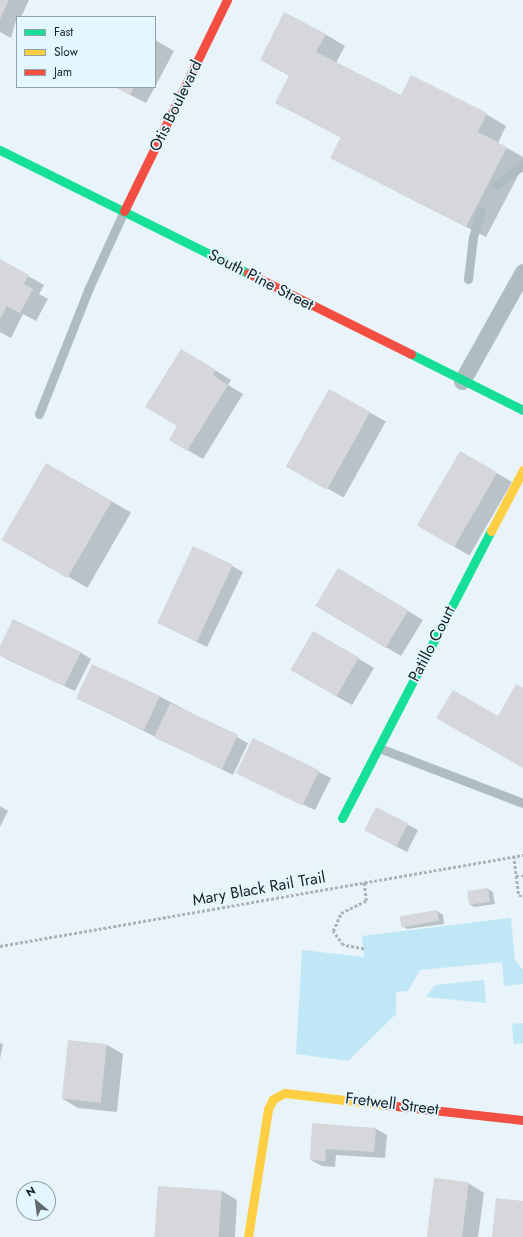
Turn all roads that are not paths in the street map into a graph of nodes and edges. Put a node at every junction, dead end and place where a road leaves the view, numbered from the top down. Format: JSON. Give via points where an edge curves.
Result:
{"nodes":[{"id":1,"x":227,"y":0,"type":"edge"},
{"id":2,"x":0,"y":150,"type":"edge"},
{"id":3,"x":523,"y":165,"type":"edge"},
{"id":4,"x":496,"y":185,"type":"dead end"},
{"id":5,"x":124,"y":211,"type":"junction"},
{"id":6,"x":481,"y":211,"type":"dead end"},
{"id":7,"x":523,"y":272,"type":"edge"},
{"id":8,"x":468,"y":279,"type":"dead end"},
{"id":9,"x":462,"y":381,"type":"junction"},
{"id":10,"x":523,"y":410,"type":"edge"},
{"id":11,"x":39,"y":414,"type":"dead end"},
{"id":12,"x":523,"y":470,"type":"edge"},
{"id":13,"x":379,"y":748,"type":"junction"},
{"id":14,"x":523,"y":802,"type":"edge"},
{"id":15,"x":342,"y":818,"type":"dead end"},
{"id":16,"x":523,"y":1120,"type":"edge"},
{"id":17,"x":248,"y":1237,"type":"edge"}],
"edges":[{"from":1,"to":5,"type":"main road","name":"Otis Boulevard"},
{"from":2,"to":5,"type":"main road","name":"South Pine Street"},
{"from":3,"to":4,"type":"lane"},
{"from":5,"to":9,"type":"main road","name":"South Pine Street"},
{"from":5,"to":11,"type":"lane","via":[[88,290]]},
{"from":6,"to":8,"type":"lane","via":[[473,237]]},
{"from":7,"to":9,"type":"street"},
{"from":9,"to":10,"type":"main road","name":"South Pine Street"},
{"from":12,"to":13,"type":"main road","name":"Patillo Court"},
{"from":13,"to":14,"type":"lane"},
{"from":13,"to":15,"type":"main road","name":"Patillo Court"},
{"from":16,"to":17,"type":"main road","name":"Fretwell Street","via":[[285,1093],[273,1099],[268,1109]]}]}
